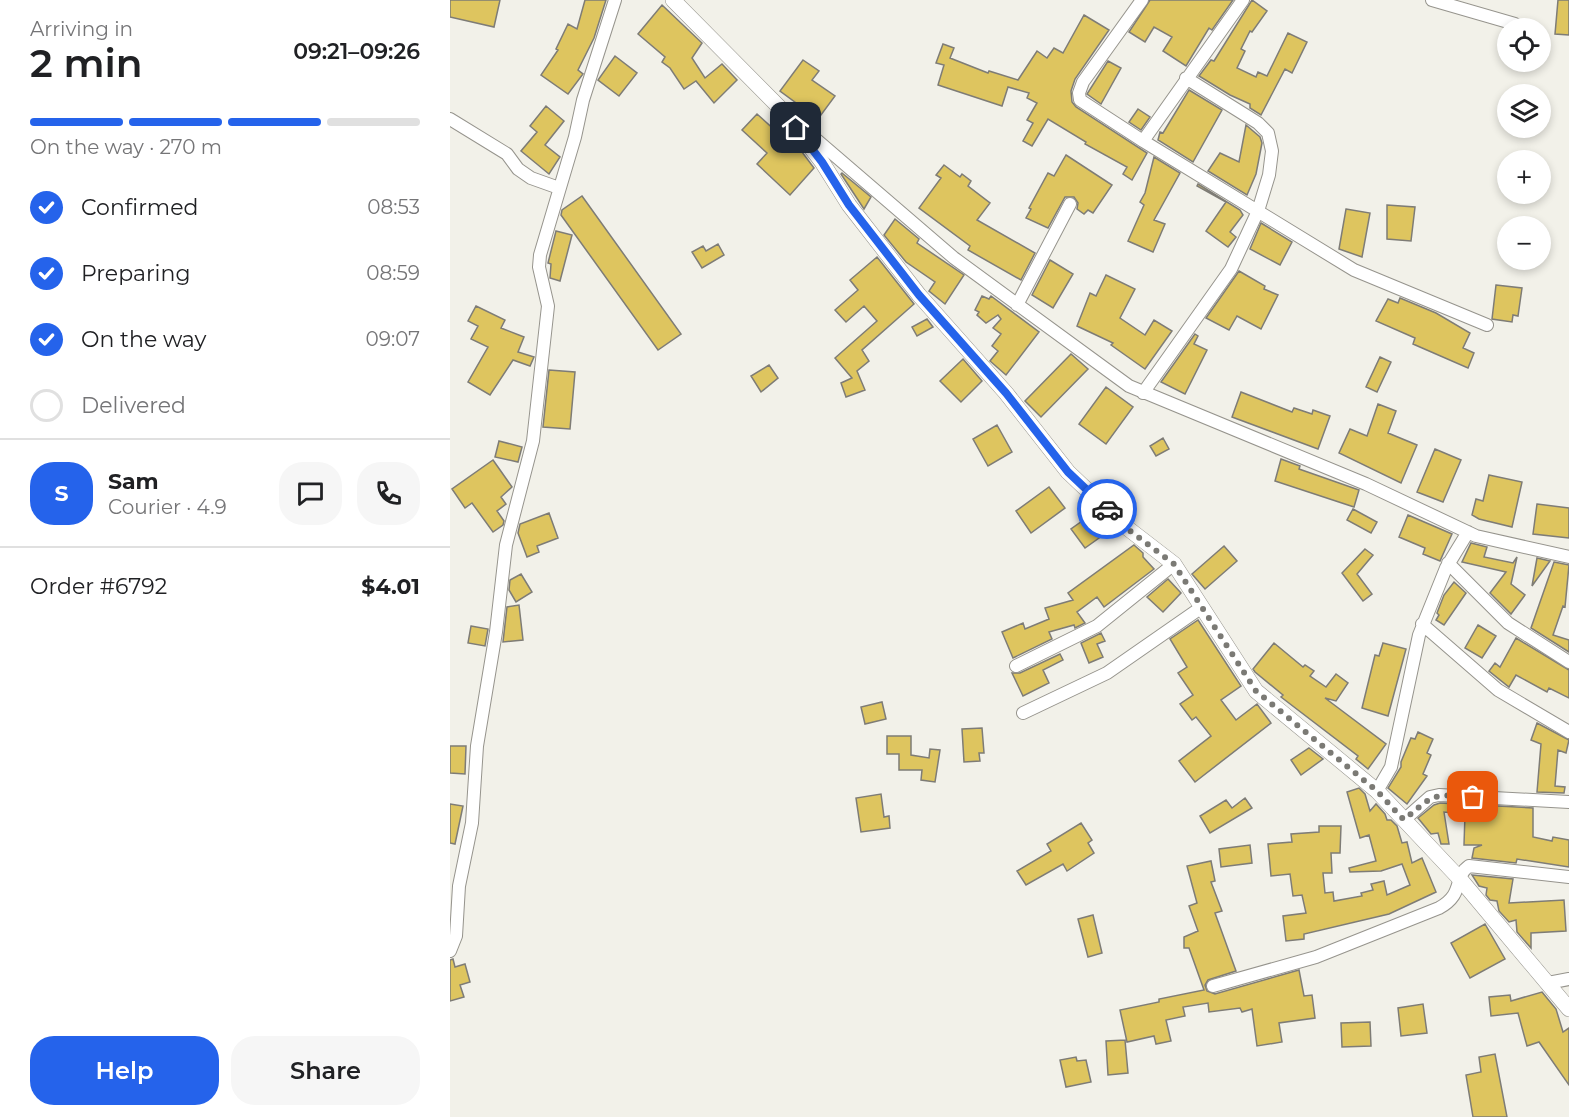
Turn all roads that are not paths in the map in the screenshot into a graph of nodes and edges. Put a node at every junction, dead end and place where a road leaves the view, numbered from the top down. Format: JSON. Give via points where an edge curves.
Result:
{"nodes":[{"id":1,"x":615,"y":0,"type":"edge"},
{"id":2,"x":673,"y":0,"type":"edge"},
{"id":3,"x":1142,"y":0,"type":"edge"},
{"id":4,"x":1242,"y":0,"type":"edge"},
{"id":5,"x":1432,"y":0,"type":"edge"},
{"id":6,"x":1497,"y":19,"type":"edge"},
{"id":7,"x":1186,"y":78,"type":"junction"},
{"id":8,"x":782,"y":110,"type":"junction"},
{"id":9,"x":450,"y":119,"type":"edge"},
{"id":10,"x":1143,"y":141,"type":"junction"},
{"id":11,"x":559,"y":188,"type":"junction"},
{"id":12,"x":1070,"y":204,"type":"dead end"},
{"id":13,"x":1258,"y":211,"type":"junction"},
{"id":14,"x":1017,"y":305,"type":"junction"},
{"id":15,"x":1487,"y":325,"type":"dead end"},
{"id":16,"x":1143,"y":393,"type":"junction"},
{"id":17,"x":1468,"y":532,"type":"junction"},
{"id":18,"x":1569,"y":557,"type":"edge"},
{"id":19,"x":1448,"y":563,"type":"junction"},
{"id":20,"x":1174,"y":564,"type":"junction"},
{"id":21,"x":1202,"y":607,"type":"junction"},
{"id":22,"x":1422,"y":624,"type":"junction"},
{"id":23,"x":1569,"y":662,"type":"edge"},
{"id":24,"x":1016,"y":666,"type":"dead end"},
{"id":25,"x":1023,"y":713,"type":"dead end"},
{"id":26,"x":1569,"y":732,"type":"edge"},
{"id":27,"x":1377,"y":791,"type":"junction"},
{"id":28,"x":1569,"y":802,"type":"edge"},
{"id":29,"x":1404,"y":820,"type":"junction"},
{"id":30,"x":1569,"y":877,"type":"edge"},
{"id":31,"x":1460,"y":879,"type":"junction"},
{"id":32,"x":450,"y":951,"type":"edge"},
{"id":33,"x":1569,"y":980,"type":"edge"},
{"id":34,"x":1548,"y":982,"type":"junction"},
{"id":35,"x":1213,"y":986,"type":"dead end"},
{"id":36,"x":1569,"y":1009,"type":"edge"}],
"edges":[{"from":1,"to":11,"type":"street"},
{"from":2,"to":8,"type":"main road"},
{"from":3,"to":10,"type":"street","via":[[1079,93],[1080,100]]},
{"from":4,"to":7,"type":"street"},
{"from":5,"to":6,"type":"street"},
{"from":7,"to":10,"type":"street"},
{"from":7,"to":13,"type":"street","via":[[1268,133],[1272,151],[1269,175]]},
{"from":8,"to":14,"type":"street","via":[[954,258]]},
{"from":8,"to":20,"type":"main road","via":[[919,295],[1006,393],[1068,472],[1125,527]]},
{"from":9,"to":11,"type":"street","via":[[507,154],[531,178]]},
{"from":10,"to":13,"type":"street"},
{"from":11,"to":32,"type":"street","via":[[540,255],[548,306],[533,441],[506,545],[477,746],[472,823],[459,886],[456,936]]},
{"from":12,"to":14,"type":"street"},
{"from":13,"to":15,"type":"street","via":[[1354,270]]},
{"from":13,"to":16,"type":"street","via":[[1231,269]]},
{"from":14,"to":16,"type":"street"},
{"from":16,"to":17,"type":"street","via":[[1366,484]]},
{"from":17,"to":18,"type":"street"},
{"from":17,"to":19,"type":"street"},
{"from":19,"to":22,"type":"street"},
{"from":19,"to":23,"type":"street","via":[[1508,623]]},
{"from":20,"to":21,"type":"main road"},
{"from":20,"to":24,"type":"street","via":[[1097,626]]},
{"from":21,"to":25,"type":"street","via":[[1107,673]]},
{"from":21,"to":27,"type":"main road","via":[[1256,691]]},
{"from":22,"to":26,"type":"street","via":[[1498,690]]},
{"from":22,"to":27,"type":"street","via":[[1391,767]]},
{"from":27,"to":29,"type":"main road"},
{"from":28,"to":29,"type":"street","via":[[1439,795],[1430,797]]},
{"from":29,"to":31,"type":"main road"},
{"from":30,"to":31,"type":"street","via":[[1477,865],[1464,869]]},
{"from":31,"to":34,"type":"main road"},
{"from":31,"to":35,"type":"street","via":[[1453,900],[1439,908],[1316,957]]},
{"from":33,"to":34,"type":"street"},
{"from":34,"to":36,"type":"main road"}]}
